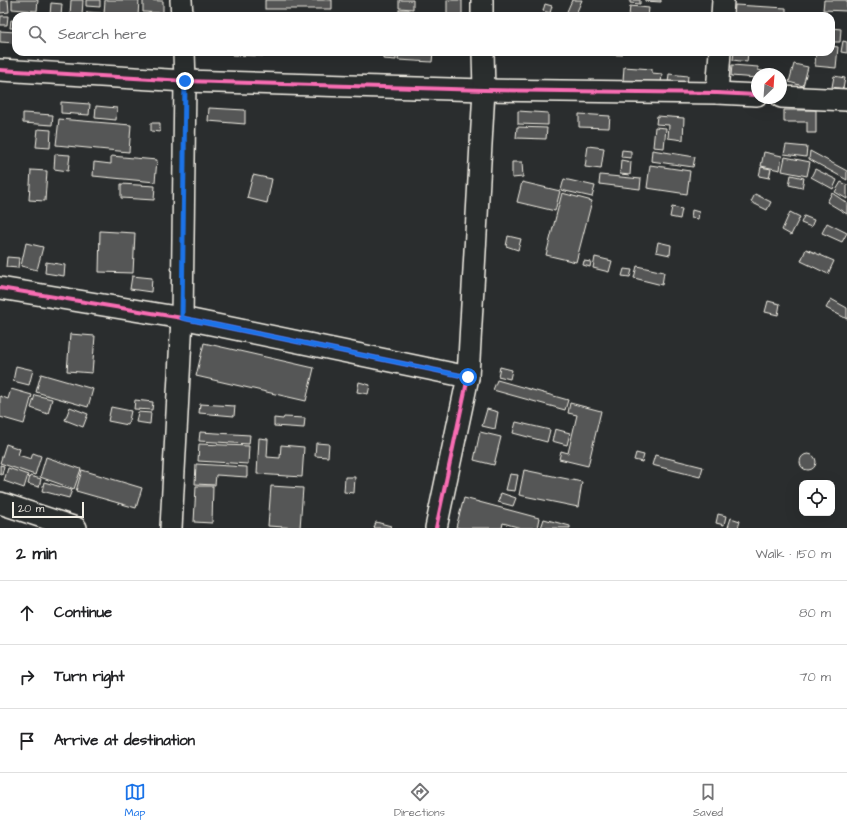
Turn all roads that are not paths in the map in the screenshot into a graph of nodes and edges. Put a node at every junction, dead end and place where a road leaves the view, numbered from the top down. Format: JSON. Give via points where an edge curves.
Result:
{"nodes":[{"id":1,"x":181,"y":0,"type":"edge"},
{"id":2,"x":482,"y":0,"type":"edge"},
{"id":3,"x":723,"y":0,"type":"edge"},
{"id":4,"x":182,"y":12,"type":"edge"},
{"id":5,"x":482,"y":12,"type":"edge"},
{"id":6,"x":722,"y":12,"type":"edge"},
{"id":7,"x":184,"y":56,"type":"edge"},
{"id":8,"x":483,"y":56,"type":"edge"},
{"id":9,"x":720,"y":56,"type":"edge"},
{"id":10,"x":0,"y":70,"type":"edge"},
{"id":11,"x":185,"y":81,"type":"junction"},
{"id":12,"x":484,"y":90,"type":"junction"},
{"id":13,"x":718,"y":93,"type":"junction"},
{"id":14,"x":751,"y":95,"type":"edge"},
{"id":15,"x":787,"y":97,"type":"edge"},
{"id":16,"x":847,"y":100,"type":"edge"},
{"id":17,"x":0,"y":288,"type":"edge"},
{"id":18,"x":182,"y":318,"type":"junction"},
{"id":19,"x":468,"y":377,"type":"junction"},
{"id":20,"x":0,"y":503,"type":"edge"},
{"id":21,"x":76,"y":528,"type":"edge"},
{"id":22,"x":171,"y":528,"type":"edge"},
{"id":23,"x":436,"y":528,"type":"edge"}],
"edges":[{"from":1,"to":4,"type":"street"},
{"from":2,"to":5,"type":"street"},
{"from":3,"to":6,"type":"street"},
{"from":7,"to":11,"type":"street"},
{"from":8,"to":12,"type":"street"},
{"from":9,"to":13,"type":"street"},
{"from":10,"to":11,"type":"street"},
{"from":11,"to":12,"type":"street"},
{"from":11,"to":18,"type":"street"},
{"from":12,"to":13,"type":"street"},
{"from":12,"to":19,"type":"street"},
{"from":13,"to":14,"type":"street"},
{"from":15,"to":16,"type":"street"},
{"from":17,"to":18,"type":"street"},
{"from":18,"to":19,"type":"street"},
{"from":18,"to":22,"type":"street"},
{"from":19,"to":23,"type":"street"},
{"from":20,"to":21,"type":"street"}]}
